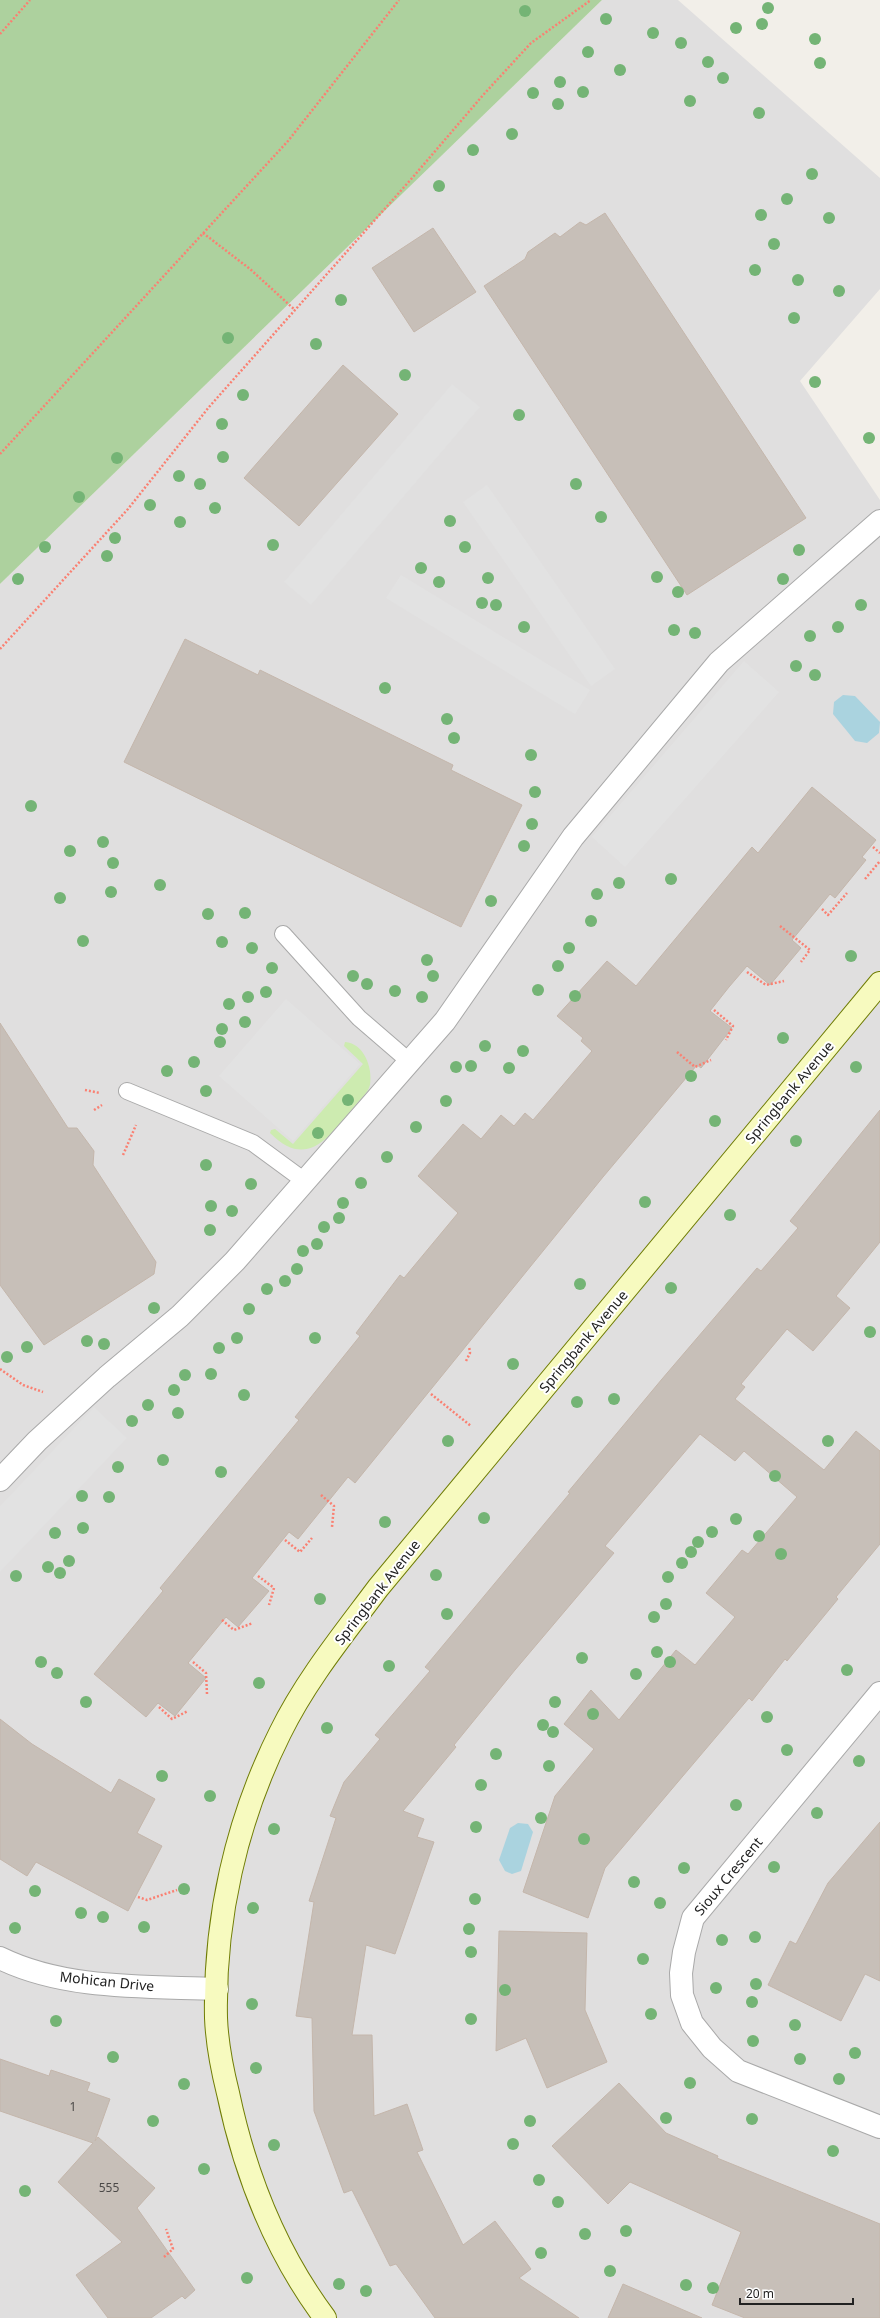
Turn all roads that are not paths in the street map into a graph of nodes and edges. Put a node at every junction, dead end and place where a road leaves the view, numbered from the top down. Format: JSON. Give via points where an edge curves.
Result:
{"nodes":[{"id":1,"x":880,"y":521,"type":"edge"},
{"id":2,"x":284,"y":934,"type":"dead end"},
{"id":3,"x":880,"y":983,"type":"edge"},
{"id":4,"x":410,"y":1062,"type":"junction"},
{"id":5,"x":127,"y":1091,"type":"dead end"},
{"id":6,"x":306,"y":1182,"type":"junction"},
{"id":7,"x":0,"y":1480,"type":"edge"},
{"id":8,"x":880,"y":1693,"type":"edge"},
{"id":9,"x":0,"y":1958,"type":"edge"},
{"id":10,"x":217,"y":1989,"type":"junction"},
{"id":11,"x":880,"y":2127,"type":"edge"},
{"id":12,"x":325,"y":2318,"type":"edge"}],
"edges":[{"from":1,"to":4,"type":"street","via":[[719,662],[573,837],[445,1021]]},
{"from":2,"to":4,"type":"lane","via":[[359,1018]]},
{"from":3,"to":10,"type":"main road","name":"Springbank Avenue","via":[[390,1572],[300,1695],[280,1733],[252,1798],[233,1863],[224,1899]]},
{"from":4,"to":6,"type":"street"},
{"from":5,"to":6,"type":"lane","via":[[253,1143]]},
{"from":6,"to":7,"type":"street","via":[[235,1261],[190,1306],[37,1441]]},
{"from":8,"to":11,"type":"street","name":"Sioux Crescent","via":[[694,1918],[681,1973],[682,1995],[692,2023],[712,2048],[738,2071]]},
{"from":9,"to":10,"type":"street","name":"Mohican Drive","via":[[20,1968],[64,1978],[112,1984]]},
{"from":10,"to":12,"type":"main road","name":"Springbank Avenue","via":[[216,2020],[220,2050],[233,2118],[249,2173],[279,2245],[296,2277]]}]}
